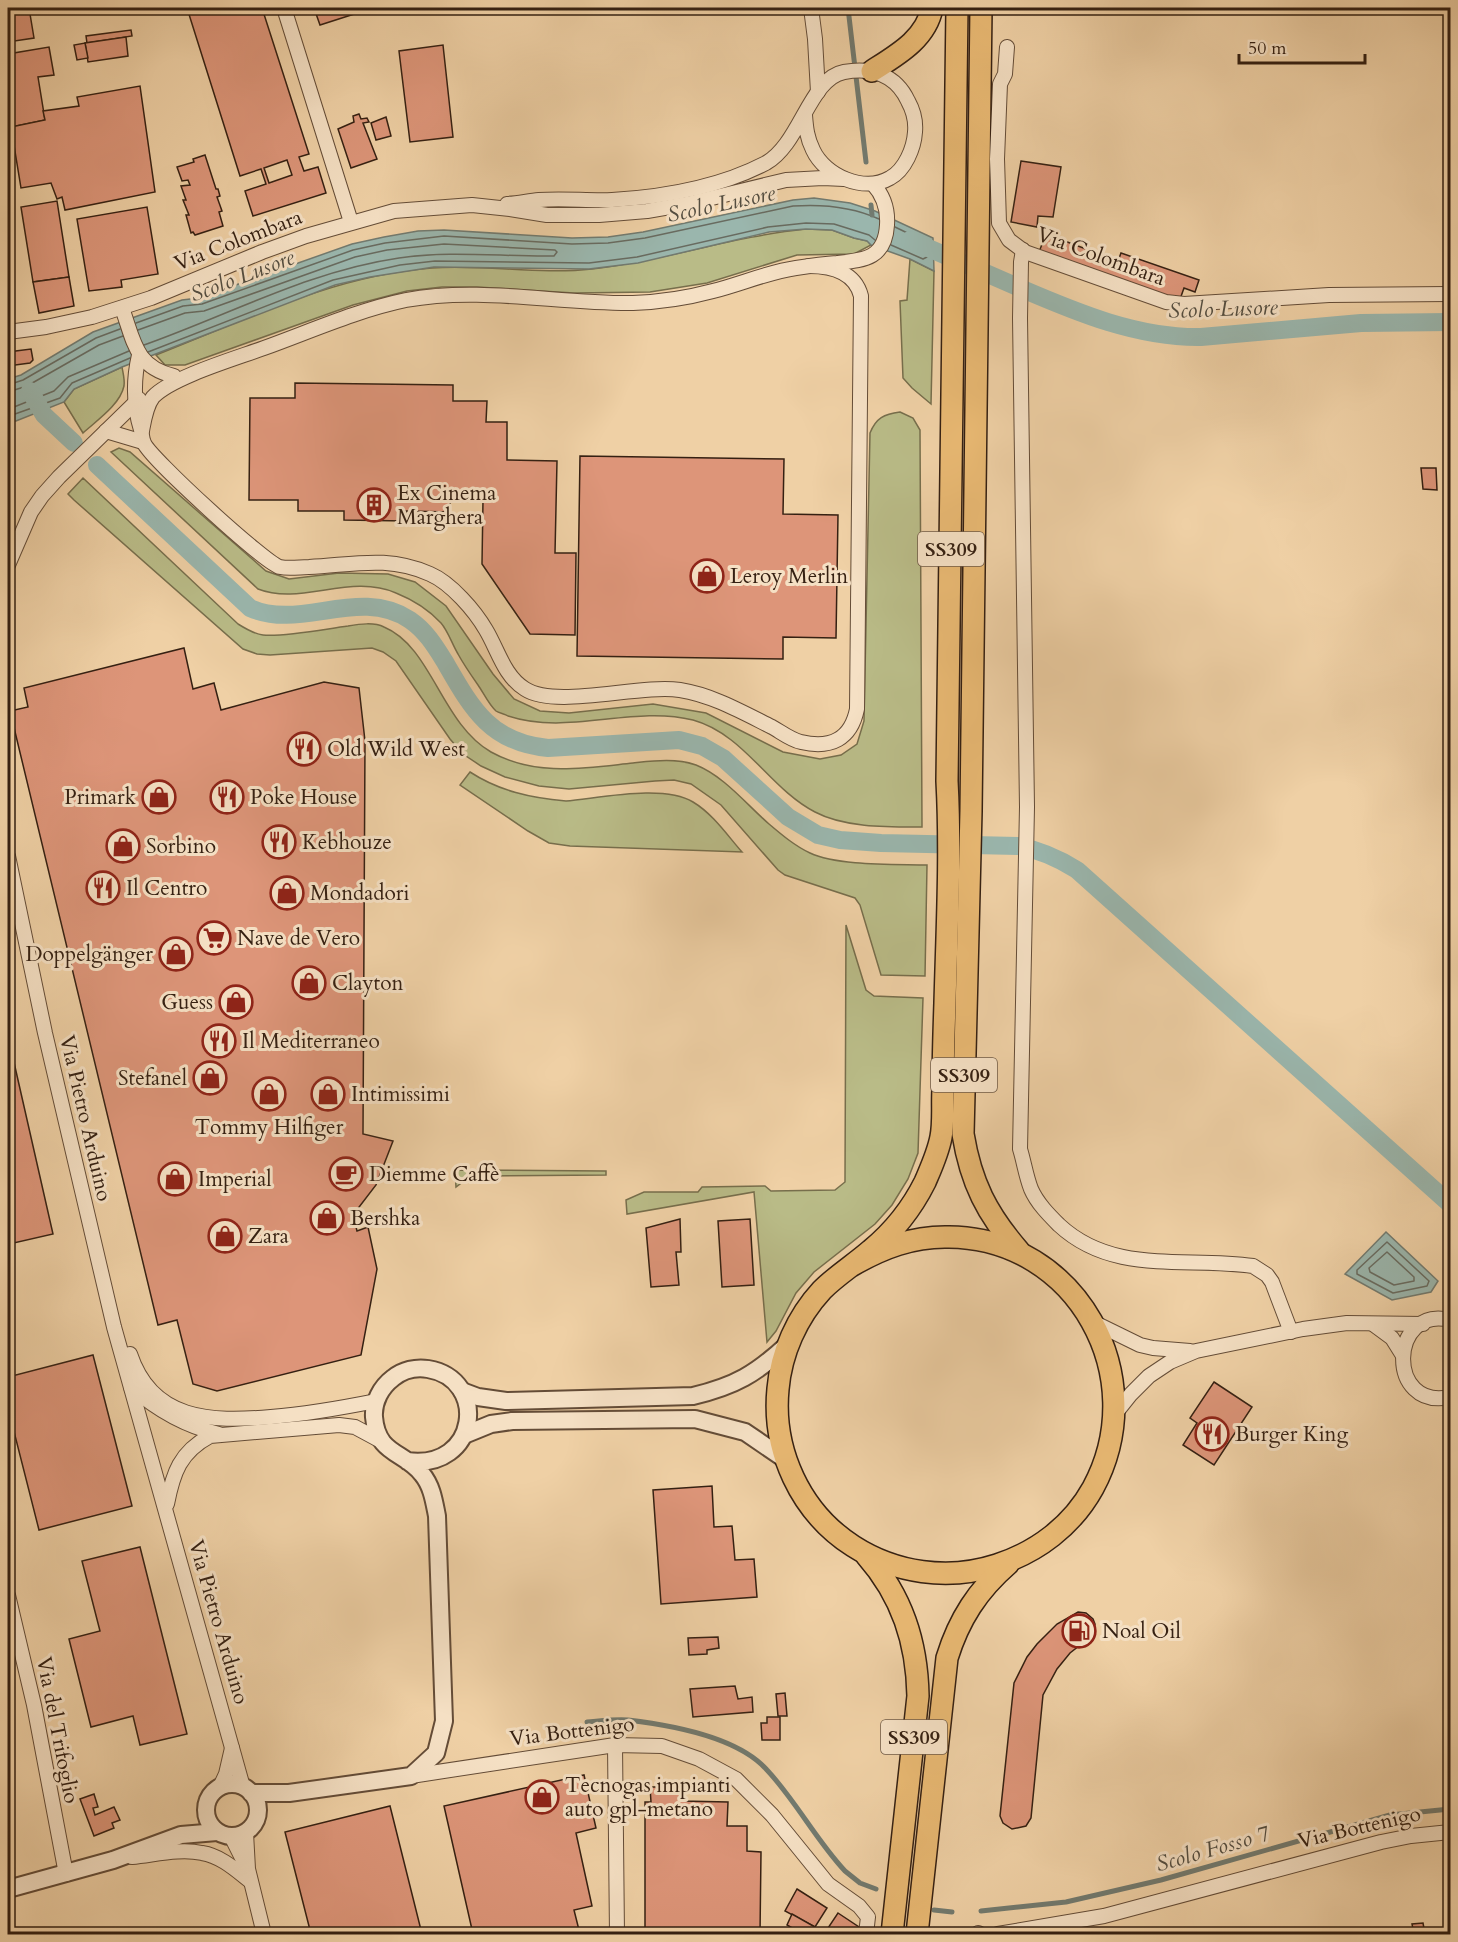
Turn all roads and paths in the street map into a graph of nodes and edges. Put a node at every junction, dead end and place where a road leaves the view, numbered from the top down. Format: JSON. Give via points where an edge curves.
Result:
{"nodes":[{"id":1,"x":284,"y":8,"type":"edge"},
{"id":2,"x":811,"y":8,"type":"edge"},
{"id":3,"x":932,"y":8,"type":"edge"},
{"id":4,"x":957,"y":8,"type":"edge"},
{"id":5,"x":981,"y":8,"type":"edge"},
{"id":6,"x":815,"y":39,"type":"junction"},
{"id":7,"x":1007,"y":47,"type":"dead end"},
{"id":8,"x":868,"y":70,"type":"junction"},
{"id":9,"x":842,"y":72,"type":"junction"},
{"id":10,"x":818,"y":92,"type":"junction"},
{"id":11,"x":805,"y":115,"type":"junction"},
{"id":12,"x":844,"y":179,"type":"junction"},
{"id":13,"x":875,"y":187,"type":"junction"},
{"id":14,"x":488,"y":207,"type":"junction"},
{"id":15,"x":351,"y":222,"type":"junction"},
{"id":16,"x":1022,"y":256,"type":"junction"},
{"id":17,"x":809,"y":266,"type":"junction"},
{"id":18,"x":1450,"y":294,"type":"edge"},
{"id":19,"x":122,"y":308,"type":"junction"},
{"id":20,"x":8,"y":332,"type":"edge"},
{"id":21,"x":139,"y":355,"type":"junction"},
{"id":22,"x":194,"y":373,"type":"junction"},
{"id":23,"x":174,"y":376,"type":"junction"},
{"id":24,"x":134,"y":402,"type":"junction"},
{"id":25,"x":104,"y":433,"type":"junction"},
{"id":26,"x":142,"y":436,"type":"junction"},
{"id":27,"x":8,"y":565,"type":"edge"},
{"id":28,"x":8,"y":856,"type":"edge"},
{"id":29,"x":959,"y":879,"type":"junction"},
{"id":30,"x":1023,"y":1255,"type":"junction"},
{"id":31,"x":851,"y":1266,"type":"junction"},
{"id":32,"x":1450,"y":1320,"type":"edge"},
{"id":33,"x":1093,"y":1322,"type":"junction"},
{"id":34,"x":1371,"y":1323,"type":"junction"},
{"id":35,"x":1423,"y":1324,"type":"junction"},
{"id":36,"x":114,"y":1327,"type":"junction"},
{"id":37,"x":1291,"y":1332,"type":"junction"},
{"id":38,"x":788,"y":1344,"type":"junction"},
{"id":39,"x":1196,"y":1351,"type":"junction"},
{"id":40,"x":1402,"y":1354,"type":"junction"},
{"id":41,"x":131,"y":1388,"type":"junction"},
{"id":42,"x":462,"y":1391,"type":"junction"},
{"id":43,"x":1450,"y":1397,"type":"edge"},
{"id":44,"x":376,"y":1401,"type":"junction"},
{"id":45,"x":1115,"y":1414,"type":"junction"},
{"id":46,"x":220,"y":1434,"type":"junction"},
{"id":47,"x":464,"y":1435,"type":"junction"},
{"id":48,"x":381,"y":1440,"type":"junction"},
{"id":49,"x":786,"y":1460,"type":"junction"},
{"id":50,"x":407,"y":1461,"type":"junction"},
{"id":51,"x":166,"y":1509,"type":"junction"},
{"id":52,"x":864,"y":1553,"type":"junction"},
{"id":53,"x":1010,"y":1561,"type":"junction"},
{"id":54,"x":8,"y":1595,"type":"edge"},
{"id":55,"x":615,"y":1745,"type":"junction"},
{"id":56,"x":232,"y":1746,"type":"junction"},
{"id":57,"x":411,"y":1776,"type":"junction"},
{"id":58,"x":220,"y":1787,"type":"junction"},
{"id":59,"x":247,"y":1790,"type":"junction"},
{"id":60,"x":289,"y":1793,"type":"junction"},
{"id":61,"x":206,"y":1810,"type":"junction"},
{"id":62,"x":257,"y":1816,"type":"junction"},
{"id":63,"x":1450,"y":1832,"type":"edge"},
{"id":64,"x":231,"y":1834,"type":"junction"},
{"id":65,"x":181,"y":1835,"type":"junction"},
{"id":66,"x":121,"y":1857,"type":"junction"},
{"id":67,"x":66,"y":1874,"type":"junction"},
{"id":68,"x":249,"y":1875,"type":"junction"},
{"id":69,"x":8,"y":1889,"type":"edge"},
{"id":70,"x":264,"y":1935,"type":"edge"},
{"id":71,"x":617,"y":1935,"type":"edge"},
{"id":72,"x":866,"y":1935,"type":"edge"},
{"id":73,"x":892,"y":1935,"type":"edge"},
{"id":74,"x":917,"y":1935,"type":"edge"},
{"id":75,"x":998,"y":1935,"type":"edge"}],
"edges":[{"from":1,"to":15,"type":"street"},
{"from":2,"to":6,"type":"street"},
{"from":3,"to":8,"type":"main road","via":[[923,30],[904,51]]},
{"from":4,"to":29,"type":"main road","number":"SS309","via":[[947,781]]},
{"from":5,"to":29,"type":"main road","number":"SS309","via":[[971,811]]},
{"from":6,"to":9,"type":"street","via":[[825,60]]},
{"from":6,"to":10,"type":"street"},
{"from":7,"to":16,"type":"street","name":"Via Colombara","via":[[1005,74],[1000,84],[999,223]]},
{"from":8,"to":9,"type":"street"},
{"from":8,"to":13,"type":"street","via":[[891,78],[903,90],[913,111],[915,131],[903,167]]},
{"from":9,"to":10,"type":"street"},
{"from":10,"to":11,"type":"street"},
{"from":11,"to":12,"type":"street","via":[[813,152],[829,170]]},
{"from":11,"to":14,"type":"street","name":"Via Colombara","via":[[781,151],[770,161],[738,176],[647,197],[540,200]]},
{"from":12,"to":13,"type":"street"},
{"from":12,"to":14,"type":"street","name":"Via Colombara","via":[[786,180],[687,204],[599,215],[547,215]]},
{"from":13,"to":17,"type":"street","via":[[887,210],[887,234],[881,249],[860,261]]},
{"from":14,"to":15,"type":"street","name":"Via Colombara","via":[[394,211]]},
{"from":15,"to":19,"type":"street","name":"Via Colombara","via":[[262,252]]},
{"from":16,"to":18,"type":"street","name":"Via Colombara","via":[[1166,302],[1184,304],[1329,295]]},
{"from":16,"to":37,"type":"street","via":[[1027,813],[1020,1149],[1032,1190],[1046,1211],[1084,1244],[1107,1254],[1145,1262],[1244,1265],[1261,1270],[1272,1282]]},
{"from":17,"to":22,"type":"street","via":[[714,291],[653,301],[608,303],[477,296],[407,300]]},
{"from":17,"to":26,"type":"street","via":[[845,274],[857,285],[861,296],[857,709],[854,724],[846,735],[825,744],[800,742],[709,697],[679,690],[647,688],[546,697],[525,689],[505,669],[486,630],[460,596],[432,574],[371,561],[279,567],[259,554],[184,485],[146,447]]},
{"from":19,"to":20,"type":"street","name":"Via Colombara","via":[[92,318]]},
{"from":19,"to":21,"type":"street"},
{"from":21,"to":23,"type":"street","via":[[153,369]]},
{"from":21,"to":24,"type":"street"},
{"from":22,"to":23,"type":"street"},
{"from":22,"to":26,"type":"street","via":[[152,398]]},
{"from":23,"to":24,"type":"street"},
{"from":24,"to":25,"type":"street"},
{"from":24,"to":26,"type":"street"},
{"from":25,"to":26,"type":"street"},
{"from":25,"to":27,"type":"street","via":[[58,477],[31,512]]},
{"from":28,"to":36,"type":"street","name":"Via Pietro Arduino"},
{"from":29,"to":30,"type":"main road","number":"SS309","via":[[963,1134],[967,1161],[988,1212]]},
{"from":29,"to":31,"type":"main road","number":"SS309","via":[[941,1135],[926,1178],[902,1218]]},
{"from":30,"to":31,"type":"main road","number":"SS309","via":[[974,1239],[923,1238],[874,1253]]},
{"from":30,"to":33,"type":"main road","number":"SS309","via":[[1055,1277]]},
{"from":31,"to":38,"type":"main road","number":"SS309","via":[[814,1300]]},
{"from":32,"to":35,"type":"street"},
{"from":33,"to":39,"type":"street","via":[[1140,1345]]},
{"from":33,"to":45,"type":"main road","number":"SS309","via":[[1110,1366]]},
{"from":34,"to":35,"type":"street"},
{"from":34,"to":37,"type":"street"},
{"from":34,"to":40,"type":"street","via":[[1392,1338]]},
{"from":35,"to":40,"type":"street","via":[[1409,1336]]},
{"from":36,"to":41,"type":"street","name":"Via Pietro Arduino"},
{"from":36,"to":44,"type":"street","via":[[127,1344],[145,1385],[164,1402],[190,1414],[242,1419],[315,1413]]},
{"from":37,"to":39,"type":"street"},
{"from":38,"to":42,"type":"street","via":[[748,1377],[693,1396],[506,1401]]},
{"from":38,"to":49,"type":"main road","number":"SS309","via":[[777,1401],[777,1421]]},
{"from":39,"to":45,"type":"street","via":[[1149,1376]]},
{"from":40,"to":43,"type":"street","via":[[1404,1373],[1411,1384],[1432,1397]]},
{"from":41,"to":46,"type":"street","name":"Via Pietro Arduino","via":[[175,1418]]},
{"from":41,"to":51,"type":"street","name":"Via Pietro Arduino"},
{"from":42,"to":44,"type":"street","via":[[446,1375],[422,1368],[388,1382]]},
{"from":42,"to":47,"type":"street","via":[[468,1421]]},
{"from":44,"to":48,"type":"street","via":[[375,1422]]},
{"from":45,"to":53,"type":"main road","number":"SS309","via":[[1100,1475],[1082,1505],[1047,1540]]},
{"from":46,"to":48,"type":"street","name":"Via Pietro Arduino","via":[[339,1425],[355,1427]]},
{"from":46,"to":51,"type":"street","name":"Via Pietro Arduino","via":[[201,1441],[177,1466]]},
{"from":47,"to":49,"type":"street","via":[[512,1421],[694,1419],[745,1432]]},
{"from":47,"to":50,"type":"street","via":[[449,1454],[421,1463]]},
{"from":48,"to":50,"type":"street","via":[[392,1453]]},
{"from":49,"to":52,"type":"main road","number":"SS309","via":[[816,1513]]},
{"from":50,"to":57,"type":"street","via":[[429,1485],[437,1516],[444,1679],[440,1741],[436,1752]]},
{"from":51,"to":56,"type":"street","name":"Via Pietro Arduino"},
{"from":52,"to":53,"type":"main road","number":"SS309","via":[[887,1563],[936,1574],[962,1573]]},
{"from":52,"to":73,"type":"main road","number":"SS309","via":[[902,1608],[918,1673]]},
{"from":53,"to":74,"type":"main road","number":"SS309","via":[[970,1604],[947,1658]]},
{"from":54,"to":67,"type":"street","name":"Via del Trifoglio"},
{"from":55,"to":57,"type":"street","name":"Via Bottenigo"},
{"from":55,"to":71,"type":"street"},
{"from":55,"to":72,"type":"street","name":"Via Bottenigo","via":[[662,1746],[699,1759],[736,1779],[772,1815],[828,1884],[859,1906],[868,1917]]},
{"from":56,"to":58,"type":"street","name":"Via Pietro Arduino"},
{"from":56,"to":59,"type":"street","name":"Via Pietro Arduino"},
{"from":57,"to":60,"type":"street","name":"Via Bottenigo"},
{"from":58,"to":59,"type":"street"},
{"from":58,"to":61,"type":"street","via":[[210,1797]]},
{"from":59,"to":60,"type":"street","name":"Via Bottenigo"},
{"from":59,"to":62,"type":"street","via":[[255,1800]]},
{"from":60,"to":62,"type":"street","name":"Via Bottenigo"},
{"from":61,"to":64,"type":"street","via":[[207,1819]]},
{"from":61,"to":65,"type":"street"},
{"from":62,"to":64,"type":"street","via":[[254,1823]]},
{"from":63,"to":75,"type":"street","name":"Via Bottenigo","via":[[1380,1842],[1104,1916]]},
{"from":64,"to":65,"type":"street"},
{"from":64,"to":68,"type":"street"},
{"from":65,"to":66,"type":"street"},
{"from":66,"to":67,"type":"street"},
{"from":66,"to":68,"type":"street","via":[[202,1853]]},
{"from":67,"to":69,"type":"street"},
{"from":68,"to":70,"type":"street"}]}
